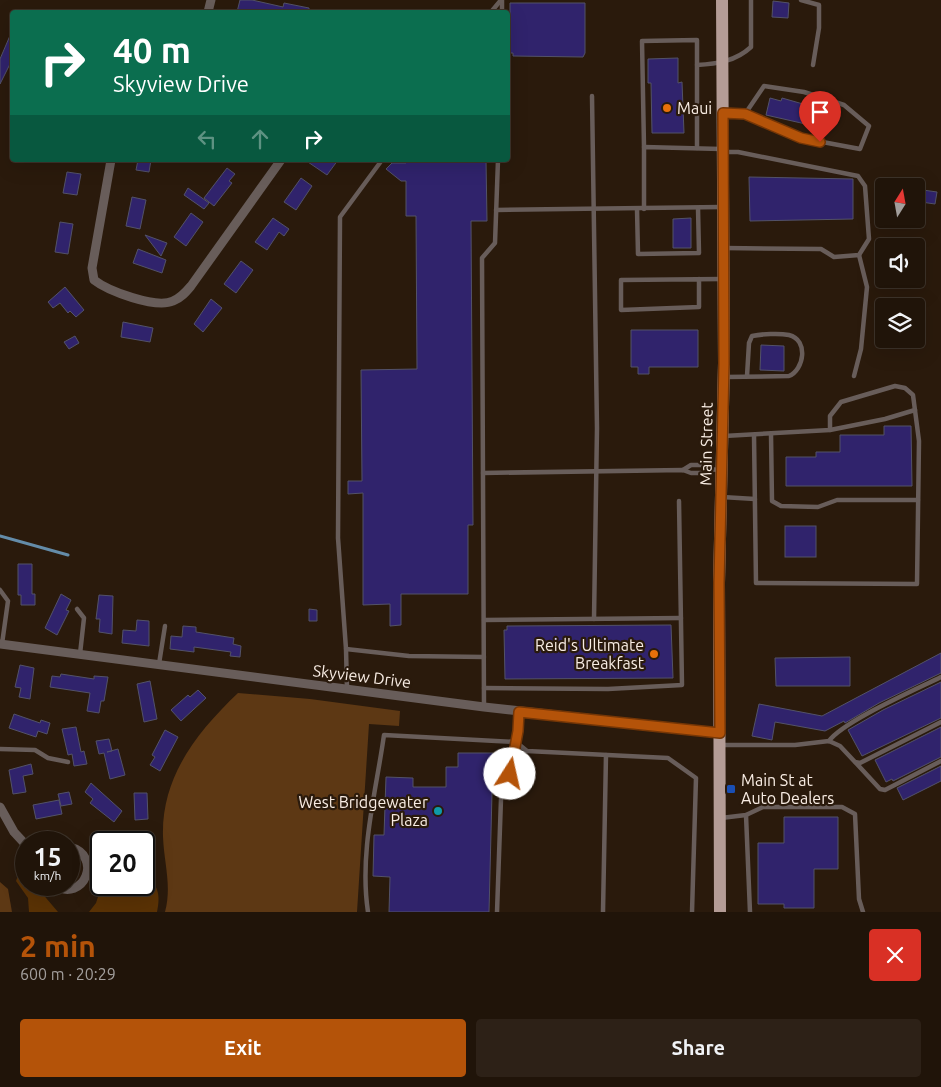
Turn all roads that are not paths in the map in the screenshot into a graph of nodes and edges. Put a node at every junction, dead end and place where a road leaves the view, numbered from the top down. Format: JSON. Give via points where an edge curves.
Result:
{"nodes":[{"id":1,"x":502,"y":0,"type":"edge"},
{"id":2,"x":722,"y":0,"type":"edge"},
{"id":3,"x":751,"y":0,"type":"edge"},
{"id":4,"x":801,"y":0,"type":"edge"},
{"id":5,"x":493,"y":10,"type":"edge"},
{"id":6,"x":722,"y":64,"type":"junction"},
{"id":7,"x":697,"y":65,"type":"junction"},
{"id":8,"x":813,"y":65,"type":"dead end"},
{"id":9,"x":592,"y":96,"type":"dead end"},
{"id":10,"x":723,"y":113,"type":"junction"},
{"id":11,"x":745,"y":114,"type":"junction"},
{"id":12,"x":644,"y":147,"type":"junction"},
{"id":13,"x":697,"y":148,"type":"junction"},
{"id":14,"x":723,"y":150,"type":"junction"},
{"id":15,"x":112,"y":162,"type":"edge"},
{"id":16,"x":280,"y":162,"type":"edge"},
{"id":17,"x":381,"y":162,"type":"edge"},
{"id":18,"x":498,"y":162,"type":"edge"},
{"id":19,"x":723,"y":207,"type":"junction"},
{"id":20,"x":698,"y":208,"type":"junction"},
{"id":21,"x":593,"y":209,"type":"junction"},
{"id":22,"x":637,"y":209,"type":"junction"},
{"id":23,"x":644,"y":209,"type":"junction"},
{"id":24,"x":496,"y":210,"type":"junction"},
{"id":25,"x":722,"y":248,"type":"junction"},
{"id":26,"x":860,"y":255,"type":"junction"},
{"id":27,"x":699,"y":279,"type":"junction"},
{"id":28,"x":722,"y":279,"type":"junction"},
{"id":29,"x":747,"y":376,"type":"junction"},
{"id":30,"x":854,"y":376,"type":"dead end"},
{"id":31,"x":724,"y":377,"type":"junction"},
{"id":32,"x":915,"y":410,"type":"junction"},
{"id":33,"x":830,"y":430,"type":"junction"},
{"id":34,"x":771,"y":434,"type":"junction"},
{"id":35,"x":754,"y":435,"type":"junction"},
{"id":36,"x":723,"y":437,"type":"junction"},
{"id":37,"x":708,"y":469,"type":"junction"},
{"id":38,"x":683,"y":470,"type":"junction"},
{"id":39,"x":722,"y":470,"type":"junction"},
{"id":40,"x":596,"y":472,"type":"junction"},
{"id":41,"x":483,"y":473,"type":"junction"},
{"id":42,"x":721,"y":497,"type":"junction"},
{"id":43,"x":755,"y":499,"type":"junction"},
{"id":44,"x":918,"y":500,"type":"junction"},
{"id":45,"x":679,"y":501,"type":"dead end"},
{"id":46,"x":0,"y":590,"type":"edge"},
{"id":47,"x":77,"y":609,"type":"dead end"},
{"id":48,"x":681,"y":618,"type":"junction"},
{"id":49,"x":594,"y":619,"type":"junction"},
{"id":50,"x":484,"y":620,"type":"junction"},
{"id":51,"x":165,"y":626,"type":"dead end"},
{"id":52,"x":1,"y":644,"type":"edge"},
{"id":53,"x":346,"y":649,"type":"junction"},
{"id":54,"x":80,"y":654,"type":"junction"},
{"id":55,"x":484,"y":657,"type":"junction"},
{"id":56,"x":159,"y":664,"type":"junction"},
{"id":57,"x":941,"y":676,"type":"edge"},
{"id":58,"x":484,"y":688,"type":"junction"},
{"id":59,"x":347,"y":689,"type":"junction"},
{"id":60,"x":484,"y":708,"type":"junction"},
{"id":61,"x":519,"y":712,"type":"junction"},
{"id":62,"x":941,"y":722,"type":"edge"},
{"id":63,"x":720,"y":739,"type":"junction"},
{"id":64,"x":829,"y":741,"type":"junction"},
{"id":65,"x":516,"y":742,"type":"junction"},
{"id":66,"x":0,"y":749,"type":"edge"},
{"id":67,"x":606,"y":755,"type":"junction"},
{"id":68,"x":941,"y":761,"type":"edge"},
{"id":69,"x":68,"y":762,"type":"dead end"},
{"id":70,"x":855,"y":762,"type":"junction"},
{"id":71,"x":0,"y":806,"type":"edge"},
{"id":72,"x":746,"y":815,"type":"junction"},
{"id":73,"x":720,"y":818,"type":"junction"},
{"id":74,"x":15,"y":833,"type":"edge"},
{"id":75,"x":80,"y":852,"type":"edge"},
{"id":76,"x":80,"y":885,"type":"edge"},
{"id":77,"x":368,"y":912,"type":"edge"},
{"id":78,"x":497,"y":912,"type":"edge"},
{"id":79,"x":602,"y":912,"type":"edge"},
{"id":80,"x":692,"y":912,"type":"edge"},
{"id":81,"x":720,"y":912,"type":"edge"},
{"id":82,"x":750,"y":912,"type":"edge"},
{"id":83,"x":863,"y":912,"type":"edge"}],
"edges":[{"from":1,"to":5,"type":"lane"},
{"from":2,"to":6,"type":"main road","name":"Main Street"},
{"from":3,"to":6,"type":"lane","via":[[751,47]]},
{"from":4,"to":8,"type":"lane","via":[[819,6]]},
{"from":6,"to":7,"type":"lane"},
{"from":6,"to":10,"type":"main road","name":"Main Street"},
{"from":7,"to":12,"type":"lane","via":[[697,40],[642,41]]},
{"from":7,"to":13,"type":"lane"},
{"from":9,"to":21,"type":"lane"},
{"from":10,"to":11,"type":"lane"},
{"from":10,"to":14,"type":"main road","name":"Main Street"},
{"from":11,"to":11,"type":"lane","via":[[764,86],[804,92],[844,105],[869,126],[860,149],[801,138]]},
{"from":12,"to":13,"type":"lane"},
{"from":12,"to":23,"type":"lane"},
{"from":13,"to":14,"type":"lane"},
{"from":14,"to":19,"type":"main road","name":"Main Street"},
{"from":14,"to":26,"type":"lane","via":[[858,176],[865,186],[869,238]]},
{"from":15,"to":16,"type":"street","via":[[92,268],[94,280],[114,292],[172,302],[191,286]]},
{"from":17,"to":53,"type":"lane","via":[[340,217],[338,538]]},
{"from":18,"to":24,"type":"lane"},
{"from":19,"to":20,"type":"lane"},
{"from":19,"to":25,"type":"main road","name":"Main Street"},
{"from":20,"to":22,"type":"lane","via":[[699,253],[638,254]]},
{"from":20,"to":23,"type":"lane"},
{"from":21,"to":22,"type":"lane"},
{"from":21,"to":24,"type":"lane"},
{"from":21,"to":40,"type":"lane"},
{"from":22,"to":23,"type":"lane"},
{"from":24,"to":41,"type":"lane","via":[[495,243],[482,258]]},
{"from":25,"to":26,"type":"lane","via":[[821,249],[834,257]]},
{"from":25,"to":28,"type":"main road","name":"Main Street"},
{"from":26,"to":30,"type":"lane","via":[[868,286],[861,349]]},
{"from":27,"to":27,"type":"lane","via":[[621,280],[622,310],[699,307]]},
{"from":27,"to":28,"type":"lane"},
{"from":28,"to":31,"type":"main road","name":"Main Street"},
{"from":29,"to":29,"type":"lane","via":[[789,376],[796,373],[802,364],[798,341],[790,335],[752,336]]},
{"from":29,"to":31,"type":"lane"},
{"from":31,"to":36,"type":"main road","name":"Main Street"},
{"from":32,"to":33,"type":"lane"},
{"from":32,"to":33,"type":"lane","via":[[913,395],[905,388],[895,386],[841,402],[830,416]]},
{"from":32,"to":44,"type":"lane","via":[[919,441]]},
{"from":33,"to":34,"type":"lane"},
{"from":34,"to":35,"type":"lane"},
{"from":34,"to":44,"type":"lane","via":[[772,500],[781,506],[818,507],[837,500]]},
{"from":35,"to":36,"type":"lane"},
{"from":35,"to":43,"type":"lane"},
{"from":36,"to":39,"type":"main road","name":"Main Street"},
{"from":37,"to":38,"type":"lane","via":[[704,473]]},
{"from":37,"to":38,"type":"lane","via":[[704,465],[691,465]]},
{"from":37,"to":39,"type":"lane"},
{"from":38,"to":40,"type":"lane"},
{"from":39,"to":42,"type":"main road","name":"Main Street"},
{"from":40,"to":41,"type":"lane"},
{"from":40,"to":49,"type":"lane"},
{"from":41,"to":50,"type":"lane"},
{"from":42,"to":43,"type":"lane"},
{"from":42,"to":63,"type":"main road","name":"Main Street"},
{"from":43,"to":44,"type":"lane","via":[[756,583],[917,584]]},
{"from":45,"to":48,"type":"lane"},
{"from":46,"to":52,"type":"lane","via":[[8,601]]},
{"from":47,"to":54,"type":"lane","via":[[84,618]]},
{"from":48,"to":49,"type":"lane"},
{"from":48,"to":58,"type":"lane","via":[[682,686]]},
{"from":49,"to":50,"type":"lane"},
{"from":50,"to":55,"type":"lane"},
{"from":51,"to":56,"type":"lane"},
{"from":52,"to":54,"type":"street","name":"Skyview Drive"},
{"from":53,"to":55,"type":"lane","via":[[409,656]]},
{"from":53,"to":59,"type":"lane"},
{"from":54,"to":56,"type":"street","name":"Skyview Drive"},
{"from":55,"to":58,"type":"lane"},
{"from":56,"to":59,"type":"street","name":"Skyview Drive"},
{"from":57,"to":64,"type":"lane","via":[[847,725]]},
{"from":58,"to":60,"type":"lane"},
{"from":59,"to":60,"type":"street","name":"Skyview Drive"},
{"from":60,"to":61,"type":"street","name":"Skyview Drive"},
{"from":61,"to":63,"type":"street","name":"Skyview Drive"},
{"from":61,"to":65,"type":"lane"},
{"from":62,"to":70,"type":"lane","via":[[865,761]]},
{"from":63,"to":64,"type":"lane","via":[[795,745]]},
{"from":63,"to":73,"type":"main road","name":"Main Street"},
{"from":64,"to":70,"type":"lane","via":[[840,746]]},
{"from":65,"to":67,"type":"lane","via":[[527,751]]},
{"from":65,"to":77,"type":"lane","via":[[384,734],[370,815]]},
{"from":65,"to":78,"type":"lane","via":[[501,799]]},
{"from":66,"to":69,"type":"lane","via":[[35,750],[48,758]]},
{"from":67,"to":79,"type":"lane"},
{"from":67,"to":80,"type":"lane","via":[[668,758],[696,778]]},
{"from":68,"to":70,"type":"lane","via":[[885,790],[880,789]]},
{"from":71,"to":74,"type":"street"},
{"from":72,"to":73,"type":"lane"},
{"from":72,"to":82,"type":"lane"},
{"from":72,"to":83,"type":"lane","via":[[763,807],[842,807],[855,814]]},
{"from":73,"to":81,"type":"main road","name":"Main Street"},
{"from":75,"to":76,"type":"street","via":[[88,869]]}]}
